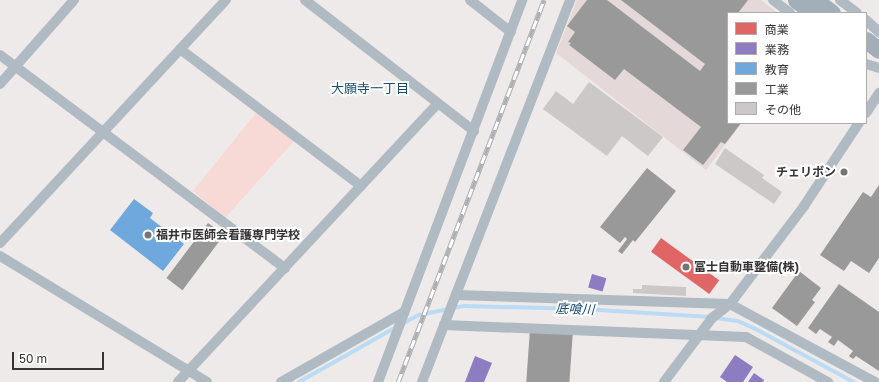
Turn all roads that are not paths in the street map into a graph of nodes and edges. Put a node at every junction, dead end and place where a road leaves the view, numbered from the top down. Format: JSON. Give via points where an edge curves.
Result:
{"nodes":[{"id":1,"x":74,"y":0,"type":"edge"},
{"id":2,"x":226,"y":0,"type":"edge"},
{"id":3,"x":305,"y":0,"type":"edge"},
{"id":4,"x":470,"y":0,"type":"edge"},
{"id":5,"x":522,"y":0,"type":"edge"},
{"id":6,"x":570,"y":0,"type":"edge"},
{"id":7,"x":773,"y":0,"type":"edge"},
{"id":8,"x":796,"y":0,"type":"edge"},
{"id":9,"x":815,"y":0,"type":"edge"},
{"id":10,"x":840,"y":0,"type":"edge"},
{"id":11,"x":789,"y":12,"type":"edge"},
{"id":12,"x":813,"y":12,"type":"edge"},
{"id":13,"x":831,"y":12,"type":"edge"},
{"id":14,"x":856,"y":12,"type":"edge"},
{"id":15,"x":867,"y":21,"type":"edge"},
{"id":16,"x":511,"y":32,"type":"junction"},
{"id":17,"x":879,"y":32,"type":"edge"},
{"id":18,"x":867,"y":41,"type":"edge"},
{"id":19,"x":180,"y":49,"type":"junction"},
{"id":20,"x":879,"y":50,"type":"edge"},
{"id":21,"x":867,"y":52,"type":"edge"},
{"id":22,"x":0,"y":55,"type":"edge"},
{"id":23,"x":879,"y":61,"type":"edge"},
{"id":24,"x":867,"y":64,"type":"edge"},
{"id":25,"x":16,"y":67,"type":"junction"},
{"id":26,"x":879,"y":68,"type":"edge"},
{"id":27,"x":0,"y":84,"type":"edge"},
{"id":28,"x":879,"y":93,"type":"edge"},
{"id":29,"x":438,"y":103,"type":"junction"},
{"id":30,"x":867,"y":111,"type":"edge"},
{"id":31,"x":858,"y":124,"type":"edge"},
{"id":32,"x":474,"y":131,"type":"junction"},
{"id":33,"x":103,"y":132,"type":"junction"},
{"id":34,"x":360,"y":186,"type":"junction"},
{"id":35,"x":0,"y":243,"type":"edge"},
{"id":36,"x":0,"y":256,"type":"edge"},
{"id":37,"x":285,"y":268,"type":"junction"},
{"id":38,"x":456,"y":294,"type":"junction"},
{"id":39,"x":730,"y":304,"type":"junction"},
{"id":40,"x":404,"y":312,"type":"junction"},
{"id":41,"x":444,"y":325,"type":"junction"},
{"id":42,"x":700,"y":334,"type":"junction"},
{"id":43,"x":190,"y":370,"type":"junction"},
{"id":44,"x":178,"y":382,"type":"edge"},
{"id":45,"x":207,"y":382,"type":"edge"},
{"id":46,"x":281,"y":382,"type":"edge"},
{"id":47,"x":378,"y":382,"type":"edge"},
{"id":48,"x":422,"y":382,"type":"edge"},
{"id":49,"x":664,"y":382,"type":"edge"},
{"id":50,"x":828,"y":382,"type":"edge"},
{"id":51,"x":875,"y":382,"type":"edge"}],
"edges":[{"from":1,"to":25,"type":"street"},
{"from":2,"to":19,"type":"street"},
{"from":3,"to":29,"type":"street"},
{"from":4,"to":16,"type":"street"},
{"from":5,"to":16,"type":"street"},
{"from":6,"to":38,"type":"street"},
{"from":7,"to":11,"type":"street"},
{"from":8,"to":12,"type":"highway"},
{"from":9,"to":13,"type":"highway"},
{"from":10,"to":14,"type":"street"},
{"from":15,"to":17,"type":"street"},
{"from":16,"to":32,"type":"street"},
{"from":18,"to":20,"type":"highway"},
{"from":19,"to":33,"type":"street"},
{"from":19,"to":34,"type":"street"},
{"from":21,"to":23,"type":"highway"},
{"from":22,"to":25,"type":"street"},
{"from":24,"to":26,"type":"street"},
{"from":25,"to":27,"type":"street"},
{"from":25,"to":33,"type":"street"},
{"from":28,"to":30,"type":"street"},
{"from":29,"to":32,"type":"street"},
{"from":29,"to":34,"type":"street"},
{"from":31,"to":39,"type":"street","via":[[804,206]]},
{"from":32,"to":40,"type":"street"},
{"from":33,"to":35,"type":"street"},
{"from":33,"to":37,"type":"street"},
{"from":34,"to":37,"type":"street"},
{"from":36,"to":43,"type":"street"},
{"from":37,"to":43,"type":"street"},
{"from":38,"to":39,"type":"street"},
{"from":38,"to":41,"type":"street"},
{"from":39,"to":42,"type":"street","via":[[712,318]]},
{"from":39,"to":51,"type":"street"},
{"from":40,"to":46,"type":"street"},
{"from":40,"to":47,"type":"street"},
{"from":41,"to":42,"type":"street"},
{"from":41,"to":48,"type":"street"},
{"from":42,"to":49,"type":"street"},
{"from":42,"to":50,"type":"street","via":[[746,337]]},
{"from":43,"to":44,"type":"street"},
{"from":43,"to":45,"type":"street"}]}
